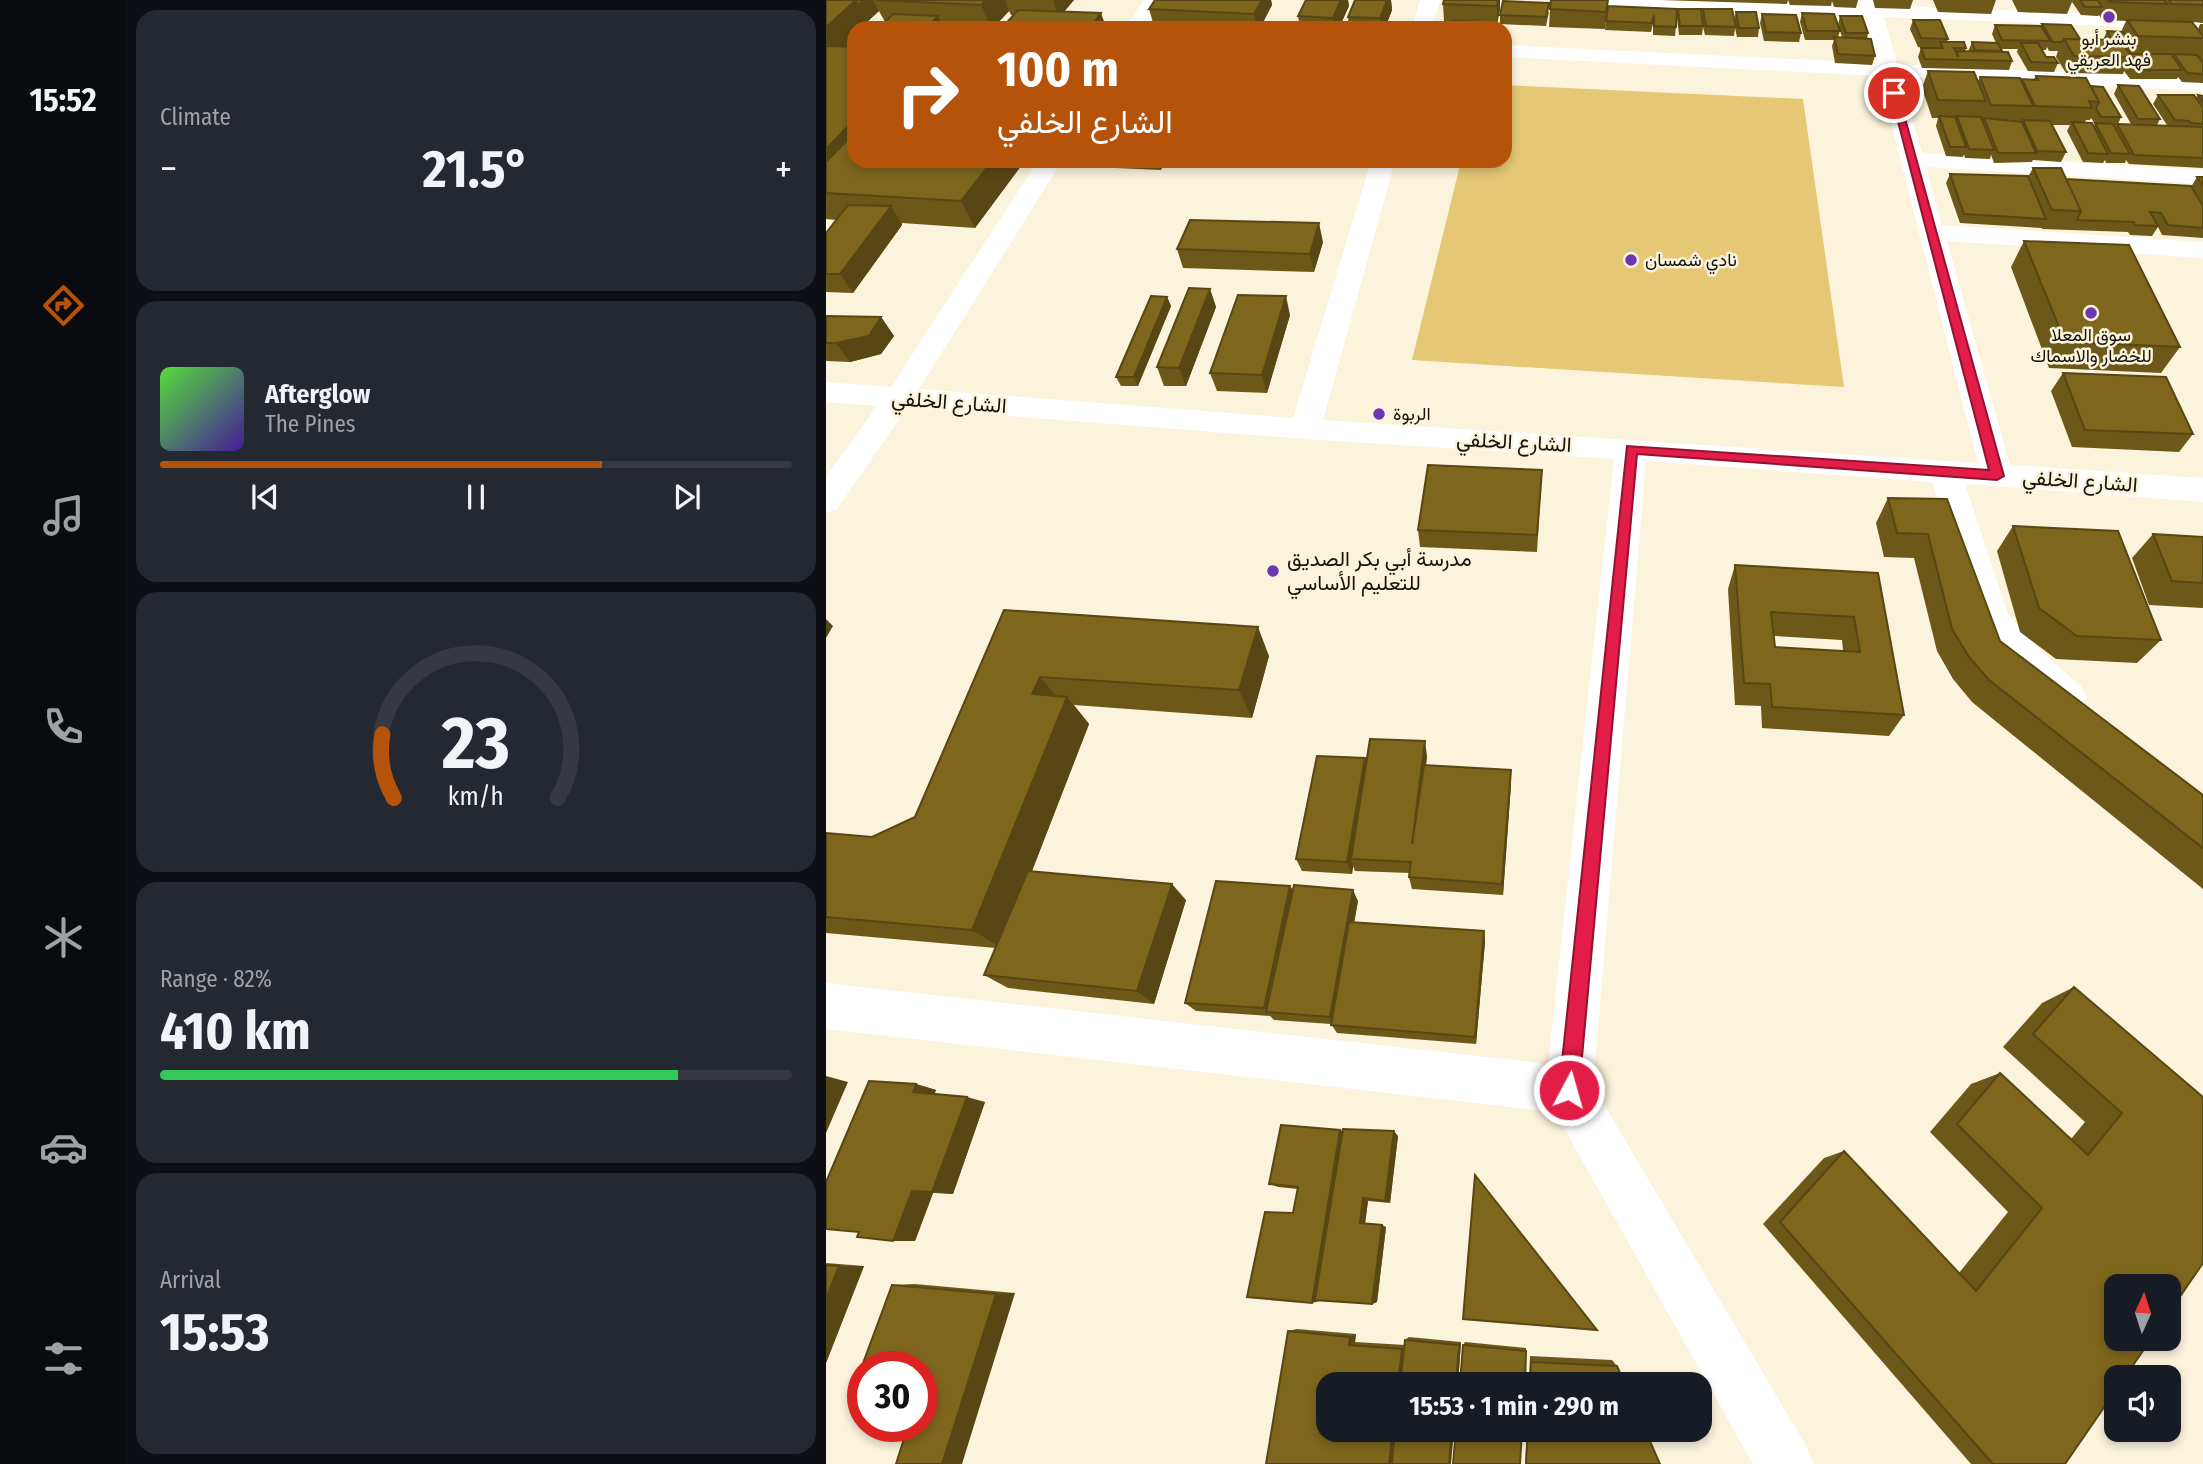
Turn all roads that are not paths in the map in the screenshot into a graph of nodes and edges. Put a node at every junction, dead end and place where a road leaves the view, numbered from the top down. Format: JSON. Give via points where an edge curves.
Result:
{"nodes":[{"id":1,"x":1154,"y":0,"type":"edge"},
{"id":2,"x":1430,"y":0,"type":"edge"},
{"id":3,"x":1597,"y":0,"type":"edge"},
{"id":4,"x":1870,"y":5,"type":"edge"},
{"id":5,"x":1140,"y":21,"type":"edge"},
{"id":6,"x":1424,"y":21,"type":"edge"},
{"id":7,"x":2203,"y":24,"type":"edge"},
{"id":8,"x":1512,"y":51,"type":"edge"},
{"id":9,"x":1888,"y":71,"type":"junction"},
{"id":10,"x":2203,"y":85,"type":"edge"},
{"id":11,"x":1911,"y":159,"type":"junction"},
{"id":12,"x":1046,"y":168,"type":"edge"},
{"id":13,"x":1381,"y":168,"type":"edge"},
{"id":14,"x":2203,"y":177,"type":"edge"},
{"id":15,"x":1931,"y":232,"type":"junction"},
{"id":16,"x":2203,"y":250,"type":"edge"},
{"id":17,"x":826,"y":392,"type":"edge"},
{"id":18,"x":898,"y":399,"type":"junction"},
{"id":19,"x":1305,"y":429,"type":"junction"},
{"id":20,"x":1631,"y":449,"type":"junction"},
{"id":21,"x":1945,"y":472,"type":"junction"},
{"id":22,"x":1997,"y":476,"type":"junction"},
{"id":23,"x":2203,"y":490,"type":"edge"},
{"id":24,"x":826,"y":501,"type":"edge"},
{"id":25,"x":2089,"y":715,"type":"edge"},
{"id":26,"x":826,"y":1006,"type":"edge"},
{"id":27,"x":1569,"y":1090,"type":"junction"},
{"id":28,"x":1785,"y":1464,"type":"edge"}],
"edges":[{"from":1,"to":5,"type":"street"},
{"from":2,"to":6,"type":"street"},
{"from":3,"to":4,"type":"street"},
{"from":4,"to":7,"type":"street"},
{"from":4,"to":9,"type":"street"},
{"from":8,"to":9,"type":"street"},
{"from":9,"to":10,"type":"street"},
{"from":9,"to":11,"type":"street"},
{"from":11,"to":14,"type":"street"},
{"from":11,"to":15,"type":"street"},
{"from":12,"to":18,"type":"street"},
{"from":13,"to":19,"type":"street"},
{"from":15,"to":16,"type":"street"},
{"from":15,"to":22,"type":"street"},
{"from":17,"to":18,"type":"street","name":"الشارع الخلفي"},
{"from":18,"to":19,"type":"street","name":"الشارع الخلفي"},
{"from":18,"to":24,"type":"street"},
{"from":19,"to":20,"type":"street","name":"الشارع الخلفي"},
{"from":20,"to":21,"type":"street","name":"الشارع الخلفي"},
{"from":20,"to":27,"type":"street"},
{"from":21,"to":22,"type":"street","name":"الشارع الخلفي"},
{"from":21,"to":25,"type":"street","via":[[1992,620],[2027,661]]},
{"from":22,"to":23,"type":"street","name":"الشارع الخلفي"},
{"from":26,"to":27,"type":"street"},
{"from":27,"to":28,"type":"street"}]}
